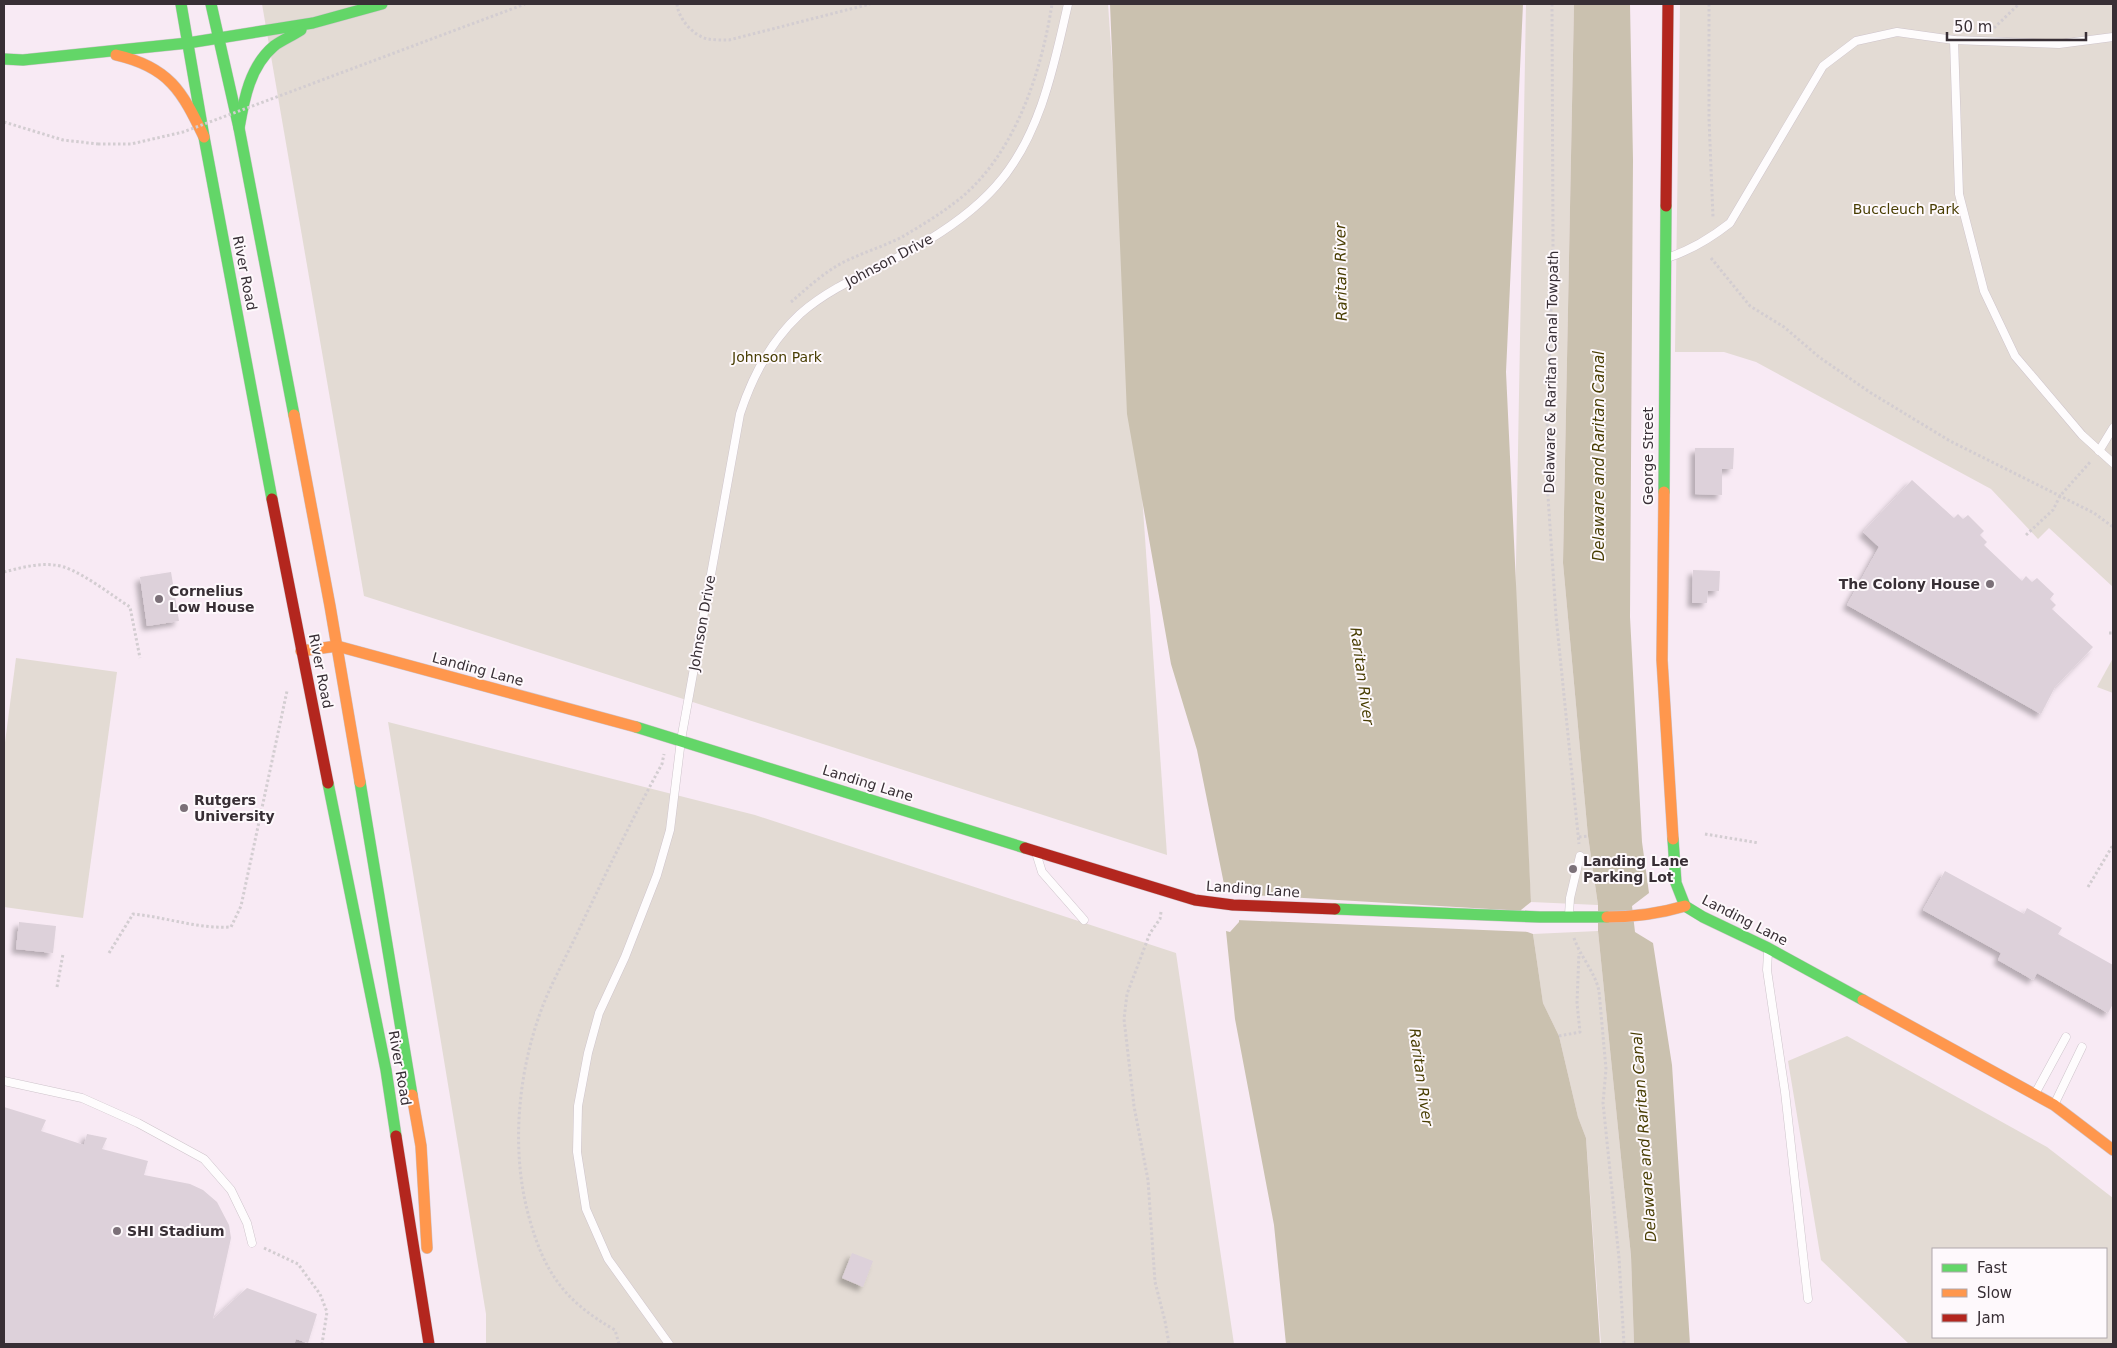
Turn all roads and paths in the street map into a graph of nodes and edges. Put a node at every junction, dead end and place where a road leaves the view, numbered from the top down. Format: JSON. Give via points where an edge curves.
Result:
{"nodes":[{"id":1,"x":182,"y":4,"type":"edge"},
{"id":2,"x":211,"y":4,"type":"edge"},
{"id":3,"x":382,"y":4,"type":"edge"},
{"id":4,"x":525,"y":4,"type":"edge"},
{"id":5,"x":677,"y":4,"type":"edge"},
{"id":6,"x":870,"y":4,"type":"edge"},
{"id":7,"x":1052,"y":4,"type":"edge"},
{"id":8,"x":1068,"y":4,"type":"edge"},
{"id":9,"x":1552,"y":4,"type":"edge"},
{"id":10,"x":1668,"y":4,"type":"edge"},
{"id":11,"x":1709,"y":4,"type":"edge"},
{"id":12,"x":2019,"y":4,"type":"edge"},
{"id":13,"x":313,"y":23,"type":"junction"},
{"id":14,"x":2113,"y":37,"type":"edge"},
{"id":15,"x":217,"y":38,"type":"junction"},
{"id":16,"x":1954,"y":40,"type":"junction"},
{"id":17,"x":1982,"y":41,"type":"junction"},
{"id":18,"x":188,"y":43,"type":"junction"},
{"id":19,"x":100,"y":52,"type":"junction"},
{"id":20,"x":4,"y":59,"type":"edge"},
{"id":21,"x":4,"y":122,"type":"edge"},
{"id":22,"x":239,"y":128,"type":"junction"},
{"id":23,"x":204,"y":137,"type":"junction"},
{"id":24,"x":1713,"y":217,"type":"dead end"},
{"id":25,"x":1712,"y":258,"type":"dead end"},
{"id":26,"x":1665,"y":259,"type":"junction"},
{"id":27,"x":791,"y":303,"type":"dead end"},
{"id":28,"x":2113,"y":428,"type":"edge"},
{"id":29,"x":2099,"y":451,"type":"junction"},
{"id":30,"x":2113,"y":463,"type":"edge"},
{"id":31,"x":2060,"y":496,"type":"junction"},
{"id":32,"x":2113,"y":527,"type":"edge"},
{"id":33,"x":2026,"y":535,"type":"dead end"},
{"id":34,"x":4,"y":572,"type":"edge"},
{"id":35,"x":337,"y":646,"type":"junction"},
{"id":36,"x":302,"y":651,"type":"junction"},
{"id":37,"x":140,"y":658,"type":"dead end"},
{"id":38,"x":289,"y":683,"type":"dead end"},
{"id":39,"x":681,"y":740,"type":"junction"},
{"id":40,"x":662,"y":764,"type":"dead end"},
{"id":41,"x":1705,"y":834,"type":"dead end"},
{"id":42,"x":1588,"y":836,"type":"dead end"},
{"id":43,"x":1579,"y":837,"type":"junction"},
{"id":44,"x":1759,"y":843,"type":"dead end"},
{"id":45,"x":2113,"y":845,"type":"edge"},
{"id":46,"x":1036,"y":852,"type":"junction"},
{"id":47,"x":1580,"y":856,"type":"joint"},
{"id":48,"x":2088,"y":888,"type":"dead end"},
{"id":49,"x":1685,"y":906,"type":"junction"},
{"id":50,"x":1162,"y":909,"type":"dead end"},
{"id":51,"x":1572,"y":917,"type":"junction"},
{"id":52,"x":1084,"y":920,"type":"dead end"},
{"id":53,"x":1573,"y":937,"type":"dead end"},
{"id":54,"x":1768,"y":948,"type":"junction"},
{"id":55,"x":1579,"y":952,"type":"junction"},
{"id":56,"x":109,"y":953,"type":"dead end"},
{"id":57,"x":63,"y":954,"type":"dead end"},
{"id":58,"x":57,"y":988,"type":"dead end"},
{"id":59,"x":1559,"y":1036,"type":"dead end"},
{"id":60,"x":2066,"y":1037,"type":"dead end"},
{"id":61,"x":2082,"y":1047,"type":"dead end"},
{"id":62,"x":4,"y":1080,"type":"edge"},
{"id":63,"x":2035,"y":1095,"type":"junction"},
{"id":64,"x":2054,"y":1105,"type":"junction"},
{"id":65,"x":2113,"y":1150,"type":"edge"},
{"id":66,"x":252,"y":1243,"type":"joint"},
{"id":67,"x":1808,"y":1300,"type":"dead end"},
{"id":68,"x":322,"y":1344,"type":"edge"},
{"id":69,"x":431,"y":1344,"type":"edge"},
{"id":70,"x":618,"y":1344,"type":"edge"},
{"id":71,"x":669,"y":1344,"type":"edge"},
{"id":72,"x":1169,"y":1344,"type":"edge"},
{"id":73,"x":1624,"y":1344,"type":"edge"}],
"edges":[{"from":1,"to":18,"type":"main road","name":"River Road"},
{"from":2,"to":15,"type":"main road","name":"River Road"},
{"from":3,"to":13,"type":"main road"},
{"from":4,"to":21,"type":"path","bridge":true,"via":[[183,132],[132,144],[64,140]]},
{"from":5,"to":6,"type":"path","via":[[688,28],[706,39],[728,40]]},
{"from":7,"to":27,"type":"path","via":[[1021,116],[996,159],[975,184],[954,204],[901,237],[836,266]]},
{"from":8,"to":39,"type":"lane","name":"Johnson Drive","via":[[1044,96],[1026,139],[998,184],[962,218],[815,302],[782,334],[761,364],[740,414]]},
{"from":9,"to":43,"type":"path","name":"Delaware & Raritan Canal Towpath","via":[[1553,247],[1546,466],[1556,616]]},
{"from":10,"to":26,"type":"main road","name":"George Street"},
{"from":11,"to":24,"type":"path"},
{"from":12,"to":17,"type":"path"},
{"from":13,"to":15,"type":"main road"},
{"from":13,"to":22,"type":"main road","via":[[272,48],[257,66],[246,90]]},
{"from":14,"to":17,"type":"lane","via":[[2059,44]]},
{"from":15,"to":18,"type":"main road"},
{"from":15,"to":22,"type":"main road","name":"River Road"},
{"from":16,"to":17,"type":"lane"},
{"from":16,"to":26,"type":"lane","via":[[1897,32],[1856,40],[1823,66],[1730,223],[1691,250]]},
{"from":16,"to":29,"type":"lane","via":[[1959,194],[1984,291],[2015,356]]},
{"from":18,"to":19,"type":"main road"},
{"from":18,"to":23,"type":"main road","name":"River Road"},
{"from":19,"to":20,"type":"main road"},
{"from":19,"to":23,"type":"main road","via":[[137,58],[170,78],[188,103]]},
{"from":22,"to":35,"type":"main road","name":"River Road"},
{"from":23,"to":36,"type":"main road","name":"River Road"},
{"from":25,"to":31,"type":"path","via":[[1750,306],[1784,327],[1819,357],[1871,393],[1950,440]]},
{"from":26,"to":49,"type":"main road","name":"George Street","via":[[1662,660],[1676,883]]},
{"from":28,"to":29,"type":"lane"},
{"from":29,"to":30,"type":"lane"},
{"from":29,"to":31,"type":"path"},
{"from":31,"to":32,"type":"path"},
{"from":31,"to":33,"type":"path","via":[[2053,510]]},
{"from":34,"to":37,"type":"path","via":[[35,565],[56,565],[70,569],[130,606]]},
{"from":35,"to":36,"type":"main road","name":"Landing Lane"},
{"from":35,"to":39,"type":"main road","name":"Landing Lane"},
{"from":35,"to":69,"type":"main road","name":"River Road","via":[[421,1146]]},
{"from":36,"to":69,"type":"main road","name":"River Road","via":[[386,1070]]},
{"from":38,"to":56,"type":"path","via":[[241,906],[230,927],[211,928],[133,914]]},
{"from":39,"to":46,"type":"main road","name":"Landing Lane"},
{"from":39,"to":71,"type":"lane","name":"Johnson Drive","via":[[670,830],[657,875],[599,1013],[578,1106],[577,1134],[586,1209],[593,1226],[608,1259]]},
{"from":40,"to":70,"type":"path","via":[[622,837],[549,992],[536,1028],[519,1112],[517,1148],[520,1177],[536,1241],[559,1286],[597,1320],[615,1330]]},
{"from":41,"to":44,"type":"path"},
{"from":42,"to":43,"type":"path"},
{"from":43,"to":47,"type":"path","name":"Delaware & Raritan Canal Towpath"},
{"from":45,"to":48,"type":"path"},
{"from":46,"to":51,"type":"main road","name":"Landing Lane","via":[[1164,892],[1233,905]]},
{"from":46,"to":52,"type":"lane","via":[[1042,872]]},
{"from":47,"to":51,"type":"lane","via":[[1570,898]]},
{"from":49,"to":51,"type":"main road","name":"Landing Lane","via":[[1635,918]]},
{"from":49,"to":54,"type":"main road","name":"Landing Lane"},
{"from":50,"to":72,"type":"path","via":[[1127,994],[1124,1013],[1134,1106],[1148,1180],[1156,1282]]},
{"from":53,"to":55,"type":"path"},
{"from":54,"to":63,"type":"main road","name":"Landing Lane"},
{"from":54,"to":67,"type":"lane"},
{"from":55,"to":59,"type":"path","via":[[1577,1003],[1580,1032]]},
{"from":55,"to":73,"type":"path","via":[[1599,991],[1606,1069],[1603,1103]]},
{"from":57,"to":58,"type":"path"},
{"from":60,"to":63,"type":"lane"},
{"from":61,"to":64,"type":"lane"},
{"from":62,"to":66,"type":"lane","via":[[82,1098],[138,1123],[204,1159],[231,1190],[247,1222]]},
{"from":63,"to":64,"type":"main road","name":"Landing Lane"},
{"from":64,"to":65,"type":"main road","name":"Landing Lane"},
{"from":66,"to":68,"type":"path","via":[[298,1264],[320,1294],[327,1312]]}]}
